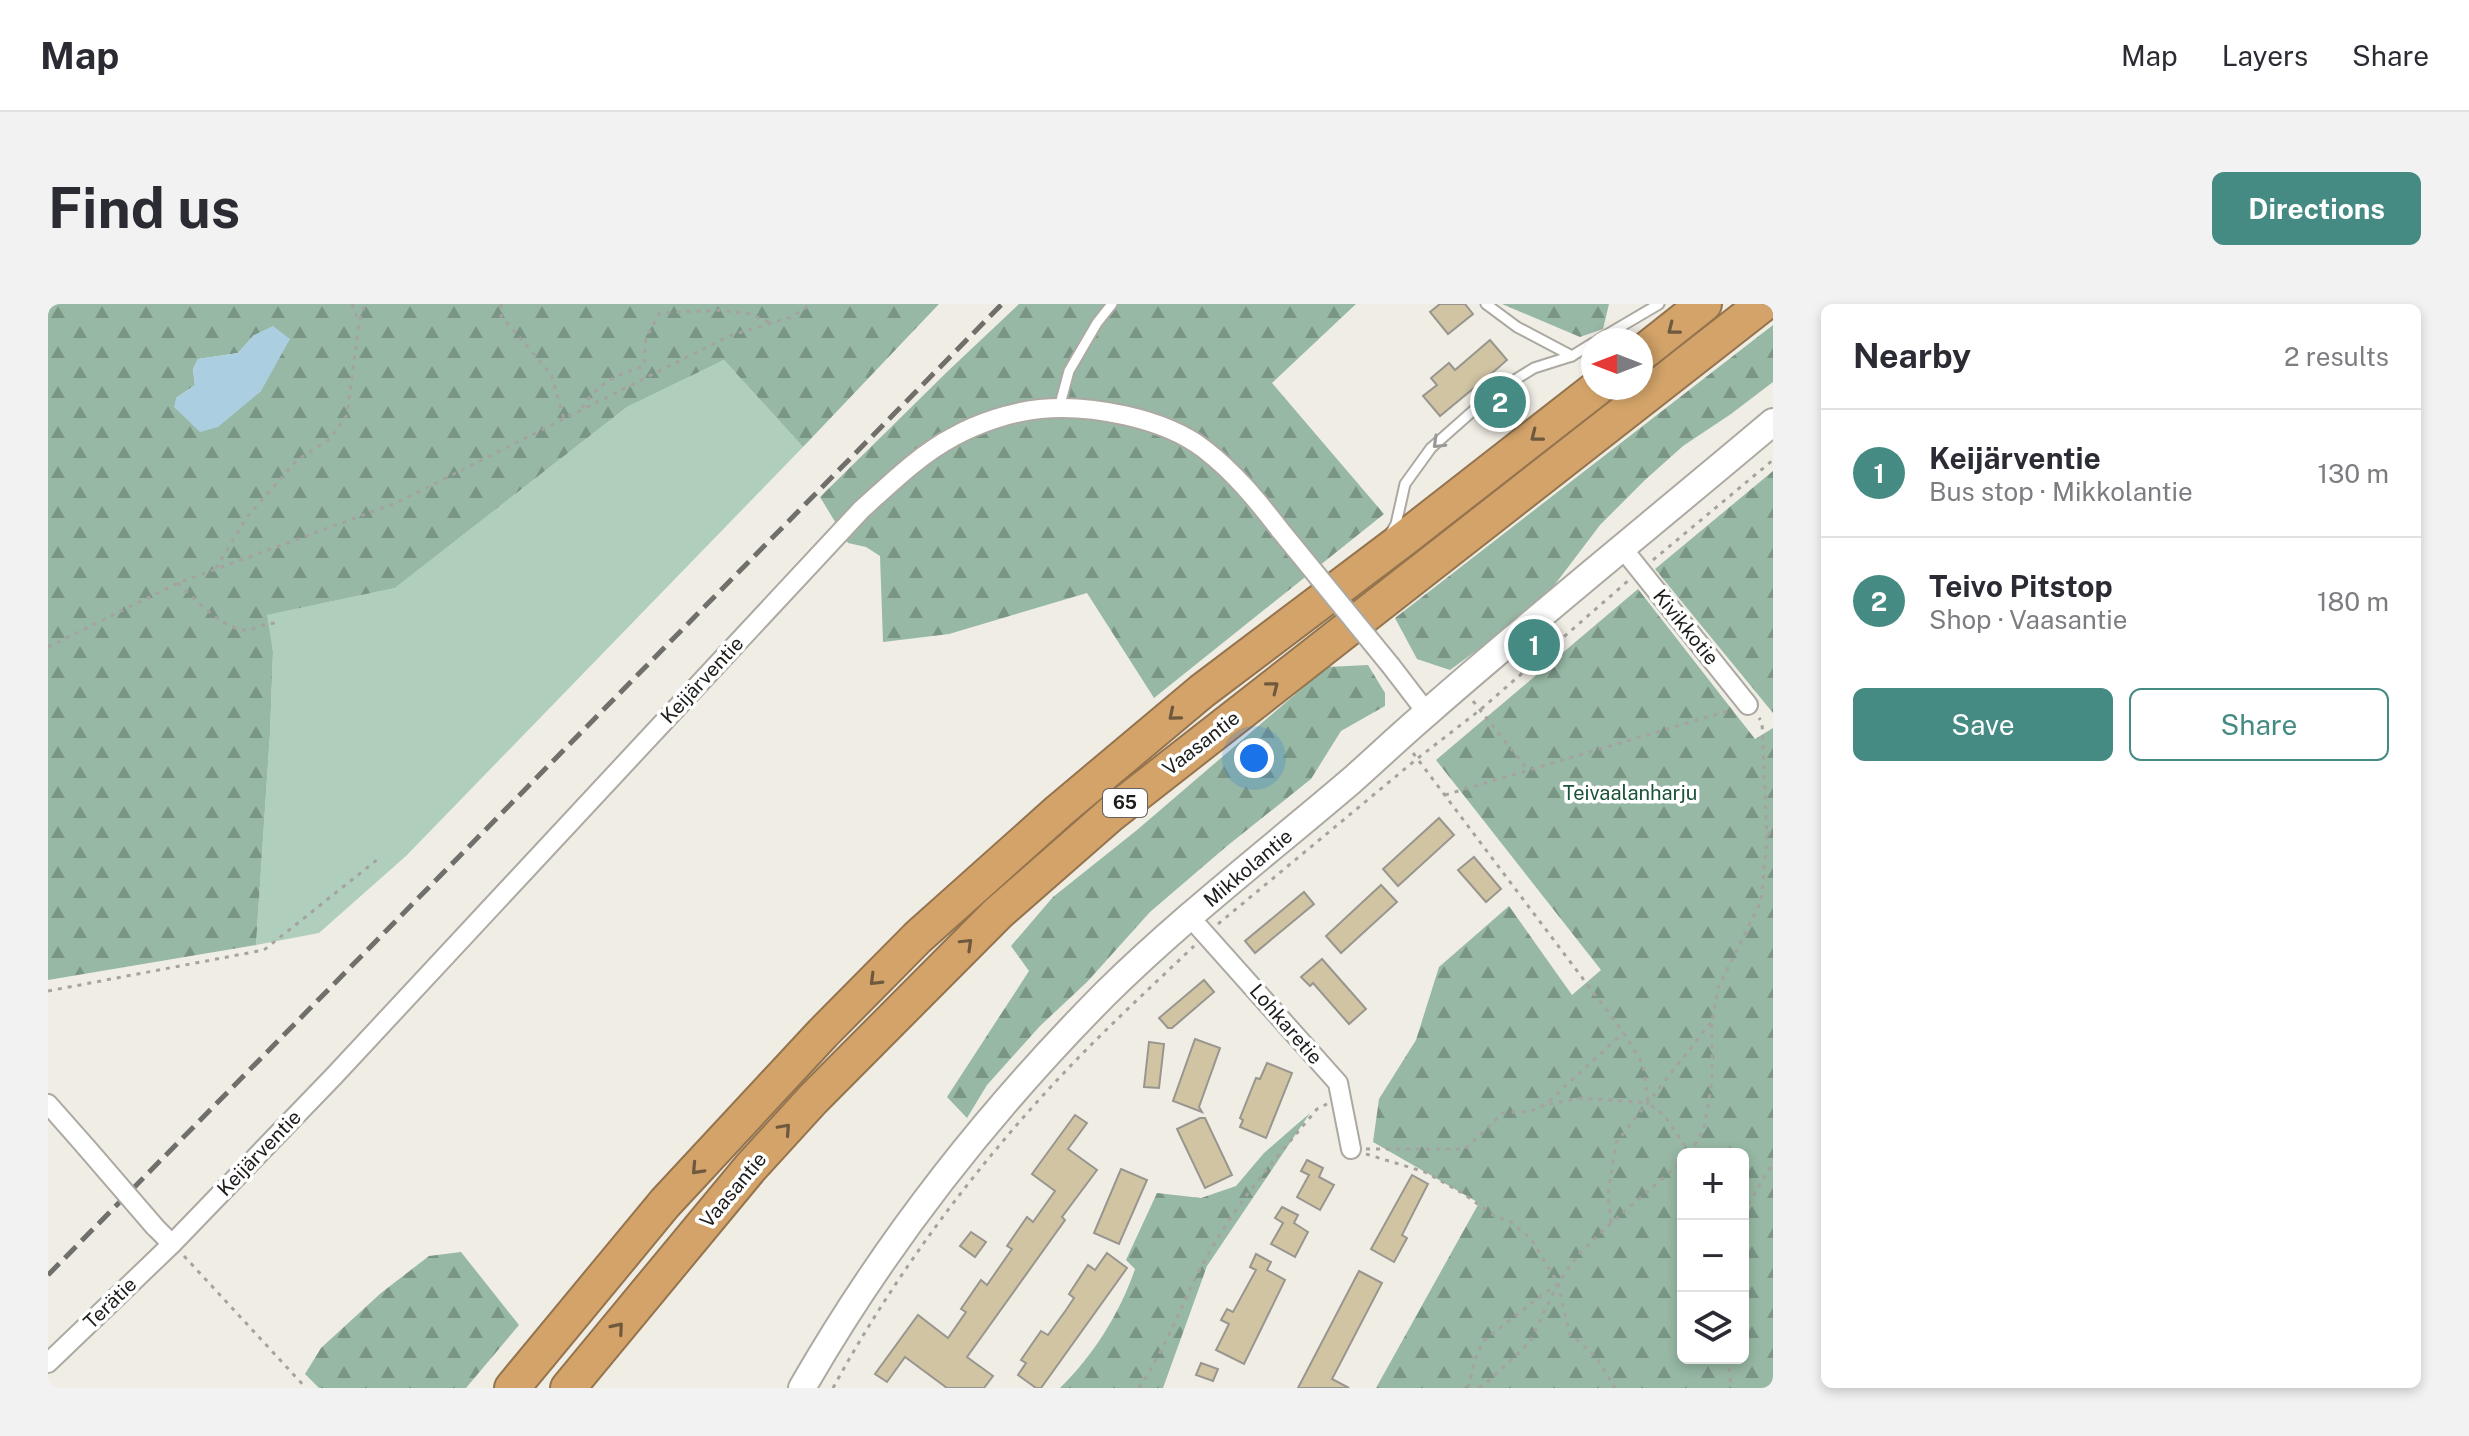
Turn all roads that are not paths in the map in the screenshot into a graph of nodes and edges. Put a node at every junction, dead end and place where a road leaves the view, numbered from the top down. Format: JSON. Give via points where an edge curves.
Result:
{"nodes":[{"id":1,"x":1112,"y":304,"type":"edge"},
{"id":2,"x":1486,"y":304,"type":"edge"},
{"id":3,"x":1659,"y":304,"type":"edge"},
{"id":4,"x":1704,"y":304,"type":"edge"},
{"id":5,"x":1763,"y":304,"type":"edge"},
{"id":6,"x":1618,"y":328,"type":"edge"},
{"id":7,"x":1653,"y":344,"type":"edge"},
{"id":8,"x":1581,"y":350,"type":"edge"},
{"id":9,"x":1572,"y":356,"type":"junction"},
{"id":10,"x":1582,"y":400,"type":"edge"},
{"id":11,"x":1059,"y":408,"type":"junction"},
{"id":12,"x":1773,"y":422,"type":"edge"},
{"id":13,"x":1623,"y":549,"type":"junction"},
{"id":14,"x":1364,"y":569,"type":"junction"},
{"id":15,"x":1748,"y":705,"type":"road end"},
{"id":16,"x":1427,"y":713,"type":"junction"},
{"id":17,"x":1198,"y":925,"type":"junction"},
{"id":18,"x":48,"y":1104,"type":"edge"},
{"id":19,"x":1351,"y":1149,"type":"road end"},
{"id":20,"x":172,"y":1244,"type":"junction"},
{"id":21,"x":48,"y":1363,"type":"edge"},
{"id":22,"x":512,"y":1388,"type":"edge"},
{"id":23,"x":568,"y":1388,"type":"edge"},
{"id":24,"x":802,"y":1388,"type":"edge"}],
"edges":[{"from":1,"to":11,"type":"lane","via":[[1069,371]]},
{"from":2,"to":9,"type":"lane"},
{"from":3,"to":6,"type":"lane"},
{"from":4,"to":7,"type":"highway","one_way":true},
{"from":23,"to":5,"type":"highway","name":"Vaasantie","number":"65","one_way":true,"via":[[750,1168],[998,913],[1111,814]]},
{"from":8,"to":9,"type":"lane"},
{"from":9,"to":14,"type":"lane","one_way":true,"via":[[1534,368],[1492,394],[1431,448],[1405,484],[1396,524]]},
{"from":10,"to":14,"type":"highway","name":"Vaasantie","number":"65","one_way":true},
{"from":11,"to":16,"type":"street","name":"Keijärventie","bridge":true,"via":[[1105,412],[1171,430],[1225,466]]},
{"from":11,"to":20,"type":"street","name":"Keijärventie","via":[[1017,414],[952,437],[861,510]]},
{"from":12,"to":13,"type":"main road","name":"Mikkolantie"},
{"from":13,"to":15,"type":"street","name":"Kivikkotie"},
{"from":13,"to":16,"type":"main road","name":"Mikkolantie"},
{"from":14,"to":22,"type":"highway","name":"Vaasantie","number":"65","one_way":true,"via":[[1202,691],[918,937],[665,1203]]},
{"from":16,"to":17,"type":"main road","name":"Mikkolantie","via":[[1258,861]]},
{"from":17,"to":19,"type":"street","name":"Lohkaretie","via":[[1338,1083]]},
{"from":17,"to":24,"type":"main road","name":"Mikkolantie","via":[[1107,993],[994,1115],[842,1320]]},
{"from":18,"to":20,"type":"street","bridge":true},
{"from":20,"to":21,"type":"street","name":"Terätie"}]}
